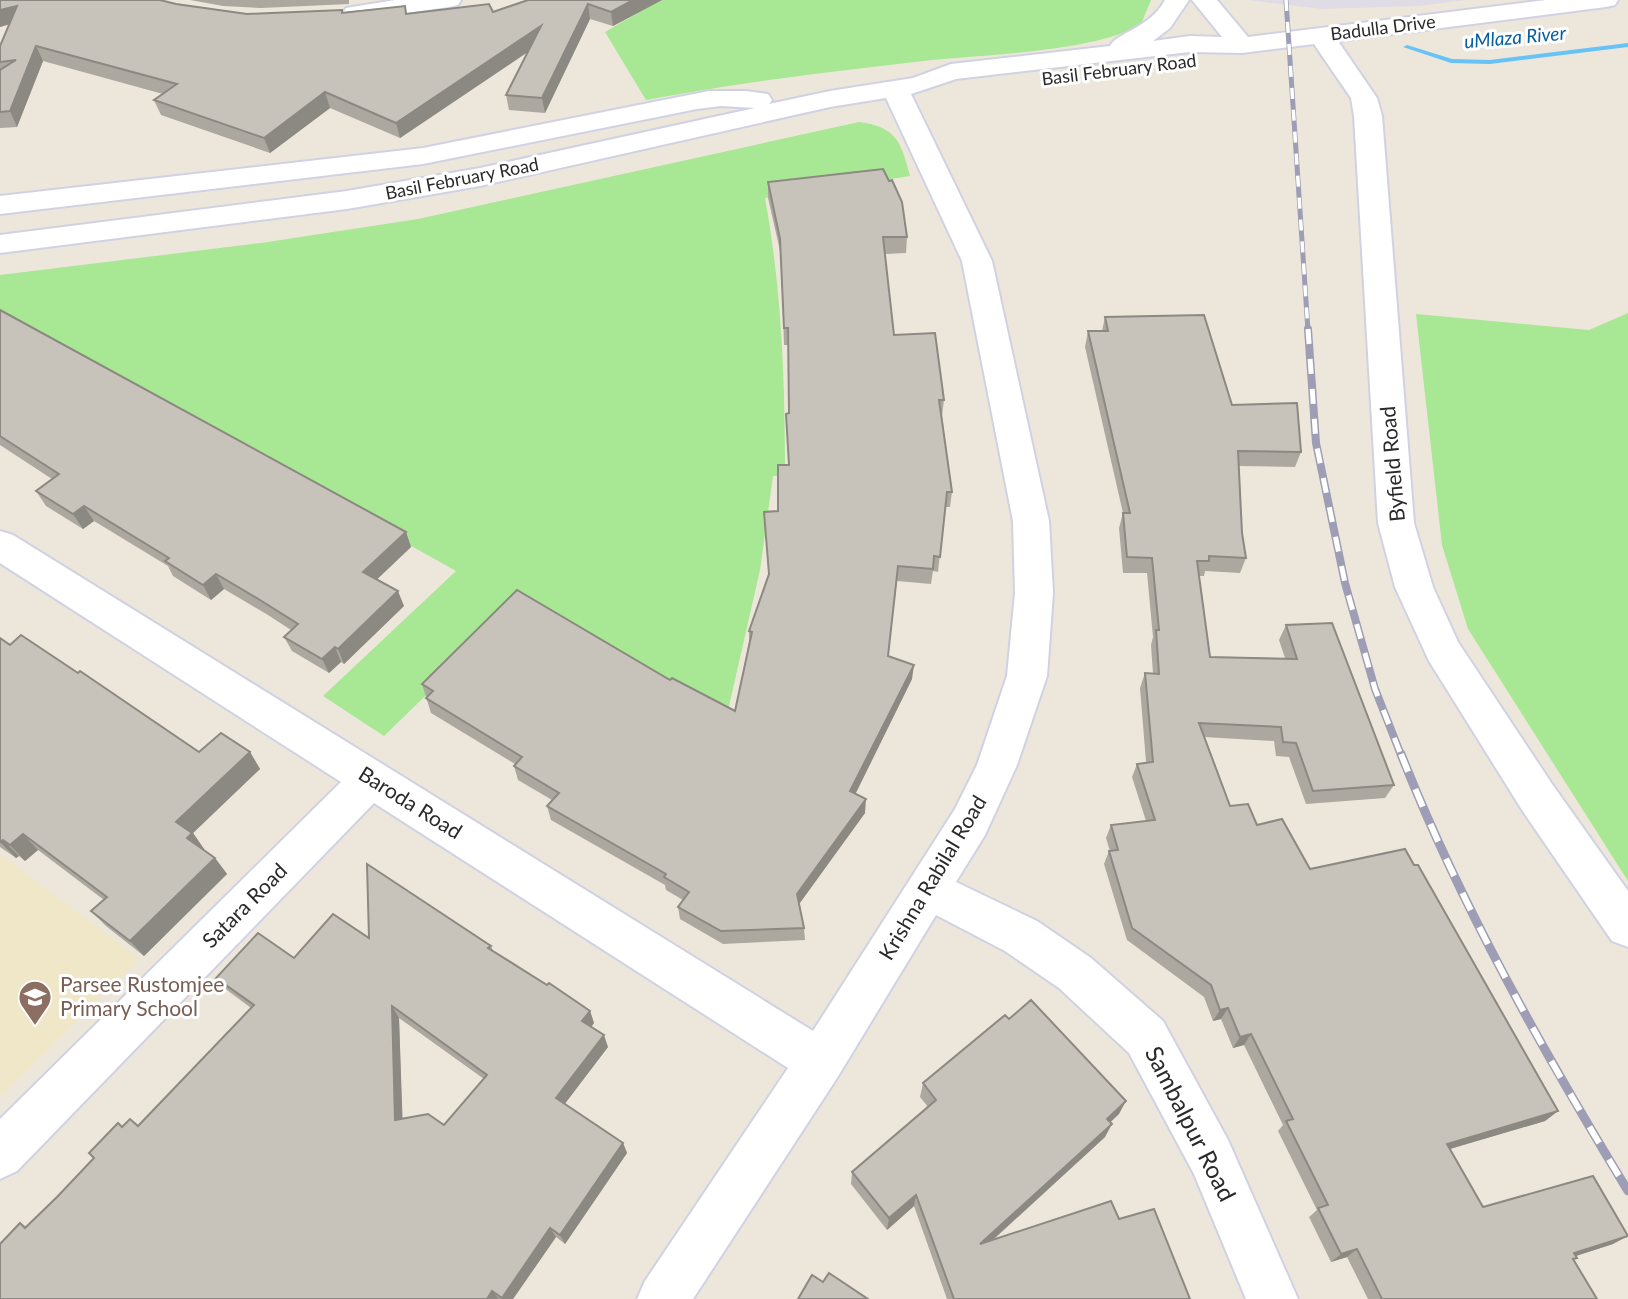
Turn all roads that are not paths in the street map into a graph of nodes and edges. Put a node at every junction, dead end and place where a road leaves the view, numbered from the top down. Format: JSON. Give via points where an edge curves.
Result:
{"nodes":[{"id":1,"x":449,"y":0,"type":"edge"},
{"id":2,"x":1177,"y":0,"type":"edge"},
{"id":3,"x":1204,"y":0,"type":"edge"},
{"id":4,"x":1606,"y":0,"type":"edge"},
{"id":5,"x":402,"y":3,"type":"edge"},
{"id":6,"x":1527,"y":5,"type":"edge"},
{"id":7,"x":329,"y":16,"type":"edge"},
{"id":8,"x":1321,"y":35,"type":"junction"},
{"id":9,"x":1242,"y":46,"type":"junction"},
{"id":10,"x":1101,"y":53,"type":"junction"},
{"id":11,"x":907,"y":86,"type":"junction"},
{"id":12,"x":797,"y":106,"type":"junction"},
{"id":13,"x":0,"y":205,"type":"edge"},
{"id":14,"x":0,"y":244,"type":"edge"},
{"id":15,"x":0,"y":545,"type":"edge"},
{"id":16,"x":372,"y":778,"type":"junction"},
{"id":17,"x":929,"y":890,"type":"junction"},
{"id":18,"x":1628,"y":927,"type":"edge"},
{"id":19,"x":820,"y":1062,"type":"junction"},
{"id":20,"x":0,"y":1154,"type":"edge"},
{"id":21,"x":663,"y":1299,"type":"edge"},
{"id":22,"x":1272,"y":1299,"type":"edge"}],
"edges":[{"from":1,"to":5,"type":"street"},
{"from":2,"to":10,"type":"street","via":[[1156,29]]},
{"from":3,"to":9,"type":"street"},
{"from":4,"to":6,"type":"street","name":"Badulla Drive"},
{"from":5,"to":7,"type":"street"},
{"from":6,"to":8,"type":"street","name":"Badulla Drive"},
{"from":8,"to":9,"type":"street","name":"Badulla Drive"},
{"from":8,"to":18,"type":"street","name":"Byfield Road","via":[[1364,98],[1368,116],[1396,523],[1414,587],[1443,650]]},
{"from":9,"to":10,"type":"street","name":"Basil February Road","via":[[1190,44]]},
{"from":9,"to":11,"type":"street","name":"Basil February Road","via":[[1200,61],[945,91]]},
{"from":10,"to":11,"type":"street","name":"Basil February Road","via":[[950,72]]},
{"from":11,"to":12,"type":"street","name":"Basil February Road"},
{"from":11,"to":17,"type":"street","name":"Krishna Rabilal Road","via":[[976,261],[1031,521],[1034,593],[1027,676],[997,765],[970,822]]},
{"from":12,"to":13,"type":"street","via":[[709,97],[423,156]]},
{"from":12,"to":14,"type":"street","name":"Basil February Road","via":[[480,177],[347,201]]},
{"from":15,"to":16,"type":"street","name":"Baroda Road"},
{"from":16,"to":19,"type":"street","name":"Baroda Road"},
{"from":16,"to":20,"type":"street","name":"Satara Road"},
{"from":17,"to":19,"type":"street","name":"Krishna Rabilal Road"},
{"from":17,"to":22,"type":"street","name":"Sambalpur Road","via":[[1021,936],[1075,973],[1146,1037],[1210,1157]]},
{"from":19,"to":21,"type":"street","name":"Krishna Rabilal Road"}]}
